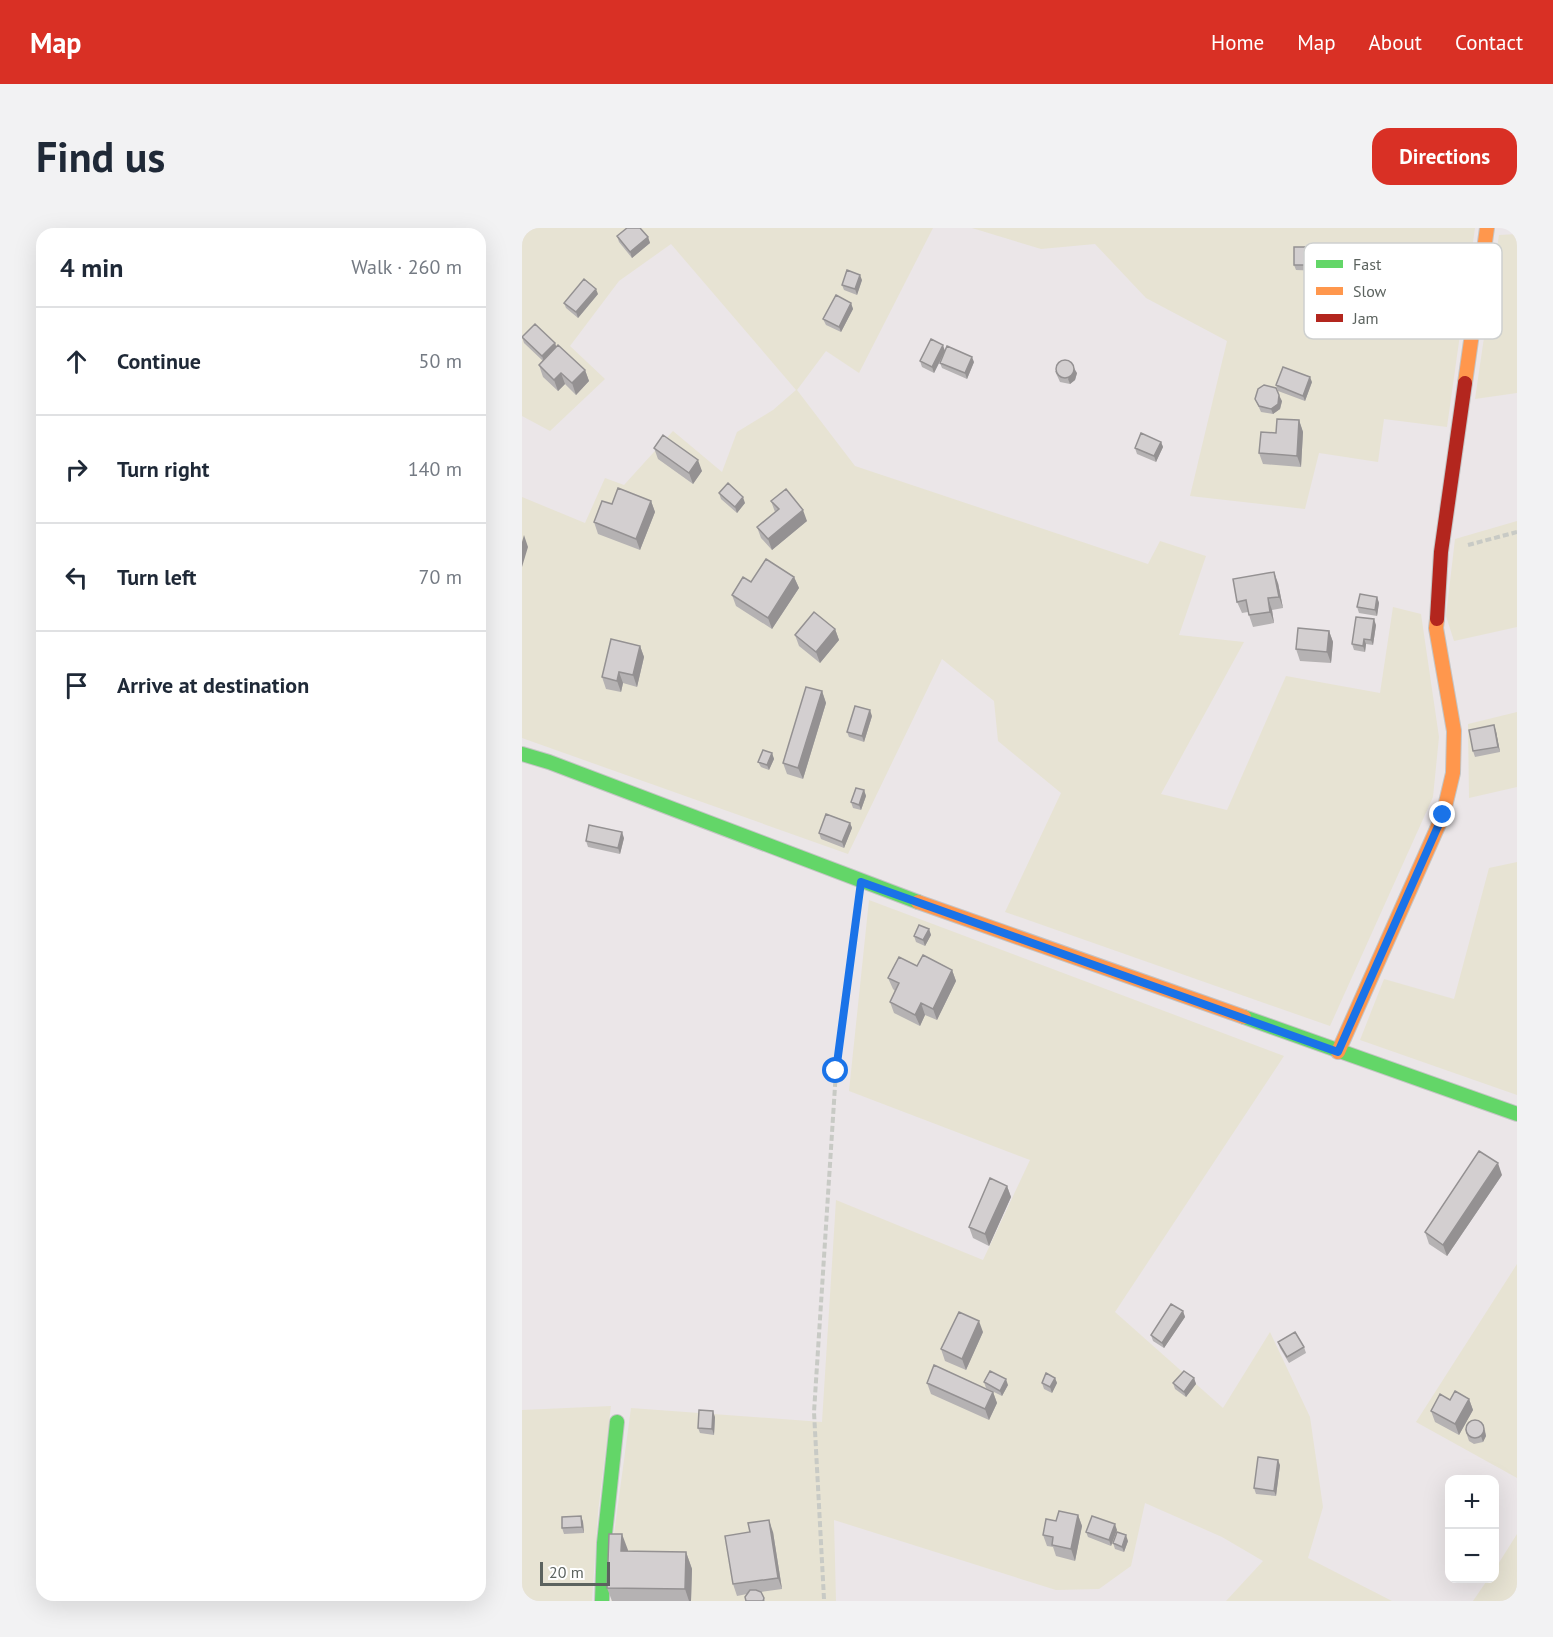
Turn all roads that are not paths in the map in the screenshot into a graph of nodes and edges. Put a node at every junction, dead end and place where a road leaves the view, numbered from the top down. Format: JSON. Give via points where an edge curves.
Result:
{"nodes":[{"id":1,"x":1487,"y":228,"type":"edge"},
{"id":2,"x":1485,"y":243,"type":"edge"},
{"id":3,"x":1471,"y":339,"type":"edge"},
{"id":4,"x":522,"y":754,"type":"edge"},
{"id":5,"x":1338,"y":1052,"type":"junction"},
{"id":6,"x":1517,"y":1114,"type":"edge"},
{"id":7,"x":617,"y":1422,"type":"dead end"},
{"id":8,"x":602,"y":1601,"type":"edge"}],
"edges":[{"from":1,"to":2,"type":"street"},
{"from":3,"to":5,"type":"street","via":[[1441,552],[1436,628],[1454,732],[1453,773],[1443,815]]},
{"from":4,"to":5,"type":"street","via":[[861,882]]},
{"from":5,"to":6,"type":"street"},
{"from":7,"to":8,"type":"street"}]}
